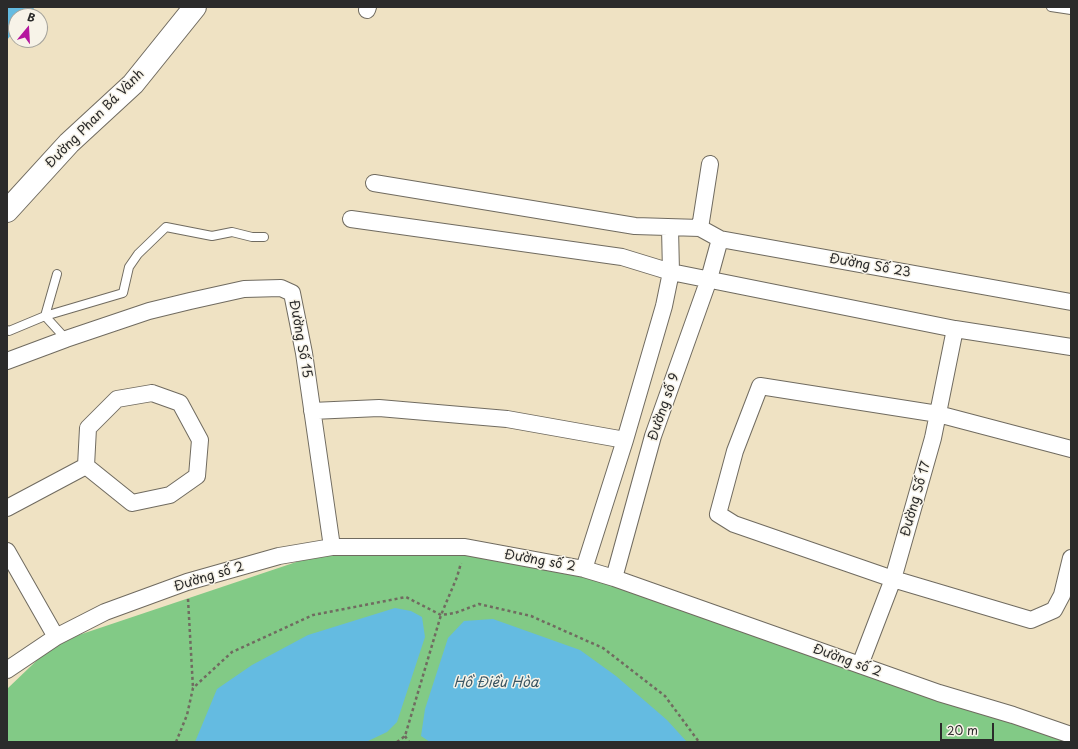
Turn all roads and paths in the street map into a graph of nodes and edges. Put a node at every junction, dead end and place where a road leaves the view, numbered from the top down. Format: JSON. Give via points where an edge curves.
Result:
{"nodes":[{"id":1,"x":1051,"y":7,"type":"edge"},
{"id":2,"x":1071,"y":10,"type":"edge"},
{"id":3,"x":190,"y":13,"type":"edge"},
{"id":4,"x":710,"y":164,"type":"dead end"},
{"id":5,"x":374,"y":183,"type":"dead end"},
{"id":6,"x":7,"y":210,"type":"edge"},
{"id":7,"x":351,"y":219,"type":"dead end"},
{"id":8,"x":670,"y":228,"type":"junction"},
{"id":9,"x":700,"y":228,"type":"junction"},
{"id":10,"x":264,"y":237,"type":"dead end"},
{"id":11,"x":720,"y":239,"type":"junction"},
{"id":12,"x":671,"y":272,"type":"junction"},
{"id":13,"x":57,"y":274,"type":"dead end"},
{"id":14,"x":709,"y":278,"type":"junction"},
{"id":15,"x":1071,"y":302,"type":"edge"},
{"id":16,"x":44,"y":316,"type":"junction"},
{"id":17,"x":955,"y":329,"type":"junction"},
{"id":18,"x":7,"y":330,"type":"edge"},
{"id":19,"x":66,"y":339,"type":"junction"},
{"id":20,"x":1071,"y":347,"type":"edge"},
{"id":21,"x":7,"y":361,"type":"edge"},
{"id":22,"x":312,"y":411,"type":"junction"},
{"id":23,"x":938,"y":414,"type":"junction"},
{"id":24,"x":625,"y":440,"type":"junction"},
{"id":25,"x":1071,"y":448,"type":"edge"},
{"id":26,"x":86,"y":466,"type":"junction"},
{"id":27,"x":7,"y":508,"type":"edge"},
{"id":28,"x":332,"y":547,"type":"junction"},
{"id":29,"x":465,"y":547,"type":"junction"},
{"id":30,"x":7,"y":551,"type":"edge"},
{"id":31,"x":1071,"y":558,"type":"edge"},
{"id":32,"x":584,"y":569,"type":"junction"},
{"id":33,"x":614,"y":578,"type":"junction"},
{"id":34,"x":893,"y":579,"type":"junction"},
{"id":35,"x":187,"y":582,"type":"junction"},
{"id":36,"x":441,"y":615,"type":"junction"},
{"id":37,"x":56,"y":637,"type":"junction"},
{"id":38,"x":860,"y":665,"type":"junction"},
{"id":39,"x":7,"y":670,"type":"edge"},
{"id":40,"x":193,"y":688,"type":"junction"},
{"id":41,"x":1071,"y":735,"type":"edge"},
{"id":42,"x":405,"y":736,"type":"junction"},
{"id":43,"x":176,"y":742,"type":"edge"},
{"id":44,"x":397,"y":742,"type":"edge"},
{"id":45,"x":409,"y":742,"type":"edge"},
{"id":46,"x":699,"y":742,"type":"edge"}],
"edges":[{"from":1,"to":2,"type":"lane"},
{"from":3,"to":6,"type":"street","name":"Đường Phan Bá Vành","via":[[133,84],[69,143]]},
{"from":4,"to":9,"type":"street"},
{"from":5,"to":8,"type":"street","name":"Đường Số 23","via":[[635,226]]},
{"from":7,"to":12,"type":"street","via":[[622,257]]},
{"from":8,"to":9,"type":"street","name":"Đường Số 23"},
{"from":8,"to":12,"type":"street","name":"Đường số 9"},
{"from":9,"to":11,"type":"street","name":"Đường Số 23"},
{"from":10,"to":16,"type":"lane","via":[[232,232],[212,236],[166,227],[138,254],[129,267],[123,293]]},
{"from":11,"to":14,"type":"street","name":"Đường số 9"},
{"from":11,"to":15,"type":"street","name":"Đường Số 23"},
{"from":12,"to":14,"type":"street"},
{"from":12,"to":24,"type":"street","name":"Đường số 9","via":[[664,306]]},
{"from":13,"to":16,"type":"lane"},
{"from":14,"to":17,"type":"street"},
{"from":14,"to":33,"type":"street","name":"Đường số 9","via":[[653,436]]},
{"from":16,"to":18,"type":"lane"},
{"from":16,"to":19,"type":"lane"},
{"from":17,"to":20,"type":"street"},
{"from":17,"to":23,"type":"street","name":"Đường Số 17"},
{"from":19,"to":21,"type":"street"},
{"from":19,"to":22,"type":"street","name":"Đường Số 15","via":[[149,311],[190,301],[244,290],[281,288],[292,293]]},
{"from":22,"to":24,"type":"street","via":[[379,408],[507,419]]},
{"from":22,"to":28,"type":"street","name":"Đường Số 15"},
{"from":23,"to":25,"type":"street"},
{"from":23,"to":34,"type":"street","name":"Đường Số 17"},
{"from":23,"to":34,"type":"street","via":[[760,386],[734,451],[718,514],[734,524]]},
{"from":24,"to":32,"type":"street","name":"Đường số 9"},
{"from":26,"to":26,"type":"street","via":[[88,428],[116,399],[152,393],[180,403],[200,440],[197,476],[170,495],[132,503]]},
{"from":26,"to":27,"type":"street"},
{"from":28,"to":29,"type":"street","name":"Đường số 2"},
{"from":28,"to":35,"type":"street","name":"Đường số 2","via":[[279,556]]},
{"from":29,"to":32,"type":"street","name":"Đường số 2"},
{"from":29,"to":36,"type":"path","via":[[457,578]]},
{"from":30,"to":37,"type":"street"},
{"from":31,"to":34,"type":"street","via":[[1062,595],[1054,610],[1031,620]]},
{"from":32,"to":33,"type":"street","name":"Đường số 2"},
{"from":33,"to":38,"type":"street","name":"Đường số 2"},
{"from":34,"to":38,"type":"street","name":"Đường Số 17"},
{"from":35,"to":37,"type":"street","name":"Đường số 2","via":[[106,612]]},
{"from":35,"to":40,"type":"path"},
{"from":36,"to":40,"type":"path","via":[[406,597],[313,615],[232,652]]},
{"from":36,"to":42,"type":"path"},
{"from":36,"to":46,"type":"path","via":[[479,604],[532,616],[603,648],[666,696]]},
{"from":37,"to":39,"type":"street","name":"Đường số 2"},
{"from":38,"to":41,"type":"street","name":"Đường số 2"},
{"from":40,"to":43,"type":"path","via":[[187,715]]},
{"from":42,"to":44,"type":"path"},
{"from":42,"to":45,"type":"path"}]}
